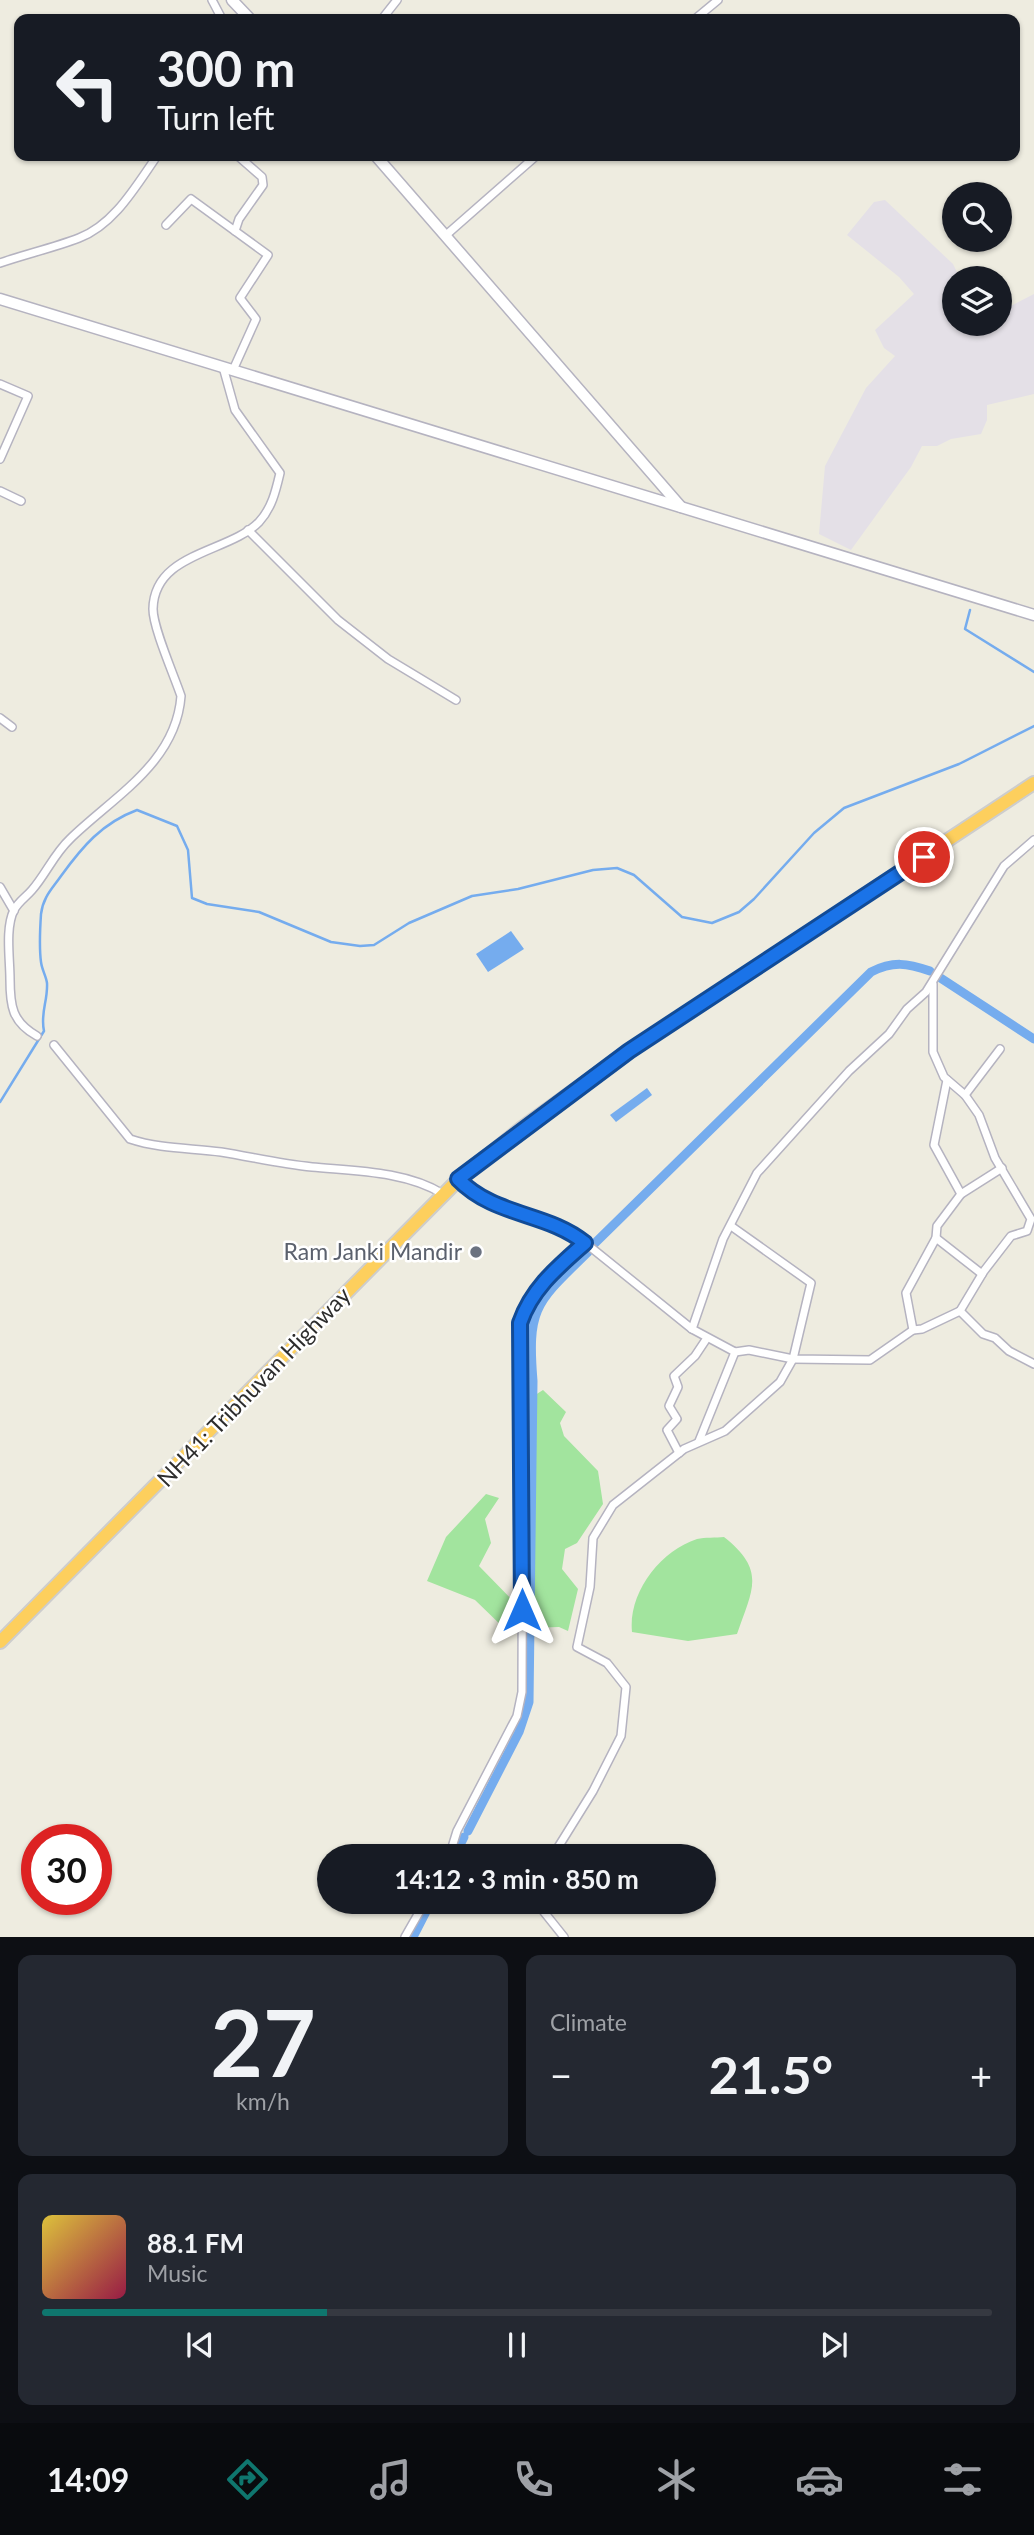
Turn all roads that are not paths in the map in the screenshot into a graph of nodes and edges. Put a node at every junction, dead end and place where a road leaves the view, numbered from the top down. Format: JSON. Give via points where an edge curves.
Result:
{"nodes":[{"id":1,"x":232,"y":0,"type":"edge"},
{"id":2,"x":397,"y":0,"type":"edge"},
{"id":3,"x":718,"y":0,"type":"edge"},
{"id":4,"x":245,"y":14,"type":"edge"},
{"id":5,"x":386,"y":14,"type":"edge"},
{"id":6,"x":701,"y":14,"type":"edge"},
{"id":7,"x":154,"y":161,"type":"edge"},
{"id":8,"x":244,"y":161,"type":"edge"},
{"id":9,"x":381,"y":161,"type":"edge"},
{"id":10,"x":530,"y":161,"type":"edge"},
{"id":11,"x":166,"y":225,"type":"dead end"},
{"id":12,"x":235,"y":231,"type":"junction"},
{"id":13,"x":445,"y":236,"type":"junction"},
{"id":14,"x":0,"y":262,"type":"edge"},
{"id":15,"x":0,"y":299,"type":"edge"},
{"id":16,"x":228,"y":369,"type":"junction"},
{"id":17,"x":0,"y":383,"type":"edge"},
{"id":18,"x":0,"y":458,"type":"edge"},
{"id":19,"x":0,"y":491,"type":"edge"},
{"id":20,"x":21,"y":501,"type":"dead end"},
{"id":21,"x":681,"y":507,"type":"junction"},
{"id":22,"x":248,"y":530,"type":"junction"},
{"id":23,"x":1034,"y":615,"type":"edge"},
{"id":24,"x":456,"y":700,"type":"dead end"},
{"id":25,"x":0,"y":718,"type":"edge"},
{"id":26,"x":12,"y":727,"type":"dead end"},
{"id":27,"x":1034,"y":783,"type":"edge"},
{"id":28,"x":1034,"y":839,"type":"edge"},
{"id":29,"x":0,"y":887,"type":"edge"},
{"id":30,"x":13,"y":911,"type":"junction"},
{"id":31,"x":933,"y":984,"type":"junction"},
{"id":32,"x":37,"y":1036,"type":"dead end"},
{"id":33,"x":54,"y":1045,"type":"dead end"},
{"id":34,"x":1000,"y":1049,"type":"dead end"},
{"id":35,"x":947,"y":1080,"type":"junction"},
{"id":36,"x":964,"y":1095,"type":"junction"},
{"id":37,"x":1002,"y":1168,"type":"junction"},
{"id":38,"x":458,"y":1179,"type":"junction"},
{"id":39,"x":443,"y":1194,"type":"junction"},
{"id":40,"x":961,"y":1194,"type":"junction"},
{"id":41,"x":731,"y":1226,"type":"junction"},
{"id":42,"x":1031,"y":1234,"type":"edge"},
{"id":43,"x":936,"y":1238,"type":"junction"},
{"id":44,"x":585,"y":1243,"type":"junction"},
{"id":45,"x":982,"y":1274,"type":"junction"},
{"id":46,"x":960,"y":1311,"type":"junction"},
{"id":47,"x":692,"y":1329,"type":"junction"},
{"id":48,"x":913,"y":1330,"type":"junction"},
{"id":49,"x":707,"y":1338,"type":"junction"},
{"id":50,"x":735,"y":1352,"type":"junction"},
{"id":51,"x":793,"y":1359,"type":"junction"},
{"id":52,"x":1034,"y":1364,"type":"edge"},
{"id":53,"x":699,"y":1441,"type":"junction"},
{"id":54,"x":679,"y":1453,"type":"junction"},
{"id":55,"x":0,"y":1642,"type":"edge"},
{"id":56,"x":453,"y":1844,"type":"edge"},
{"id":57,"x":560,"y":1844,"type":"edge"},
{"id":58,"x":418,"y":1914,"type":"edge"},
{"id":59,"x":546,"y":1914,"type":"edge"},
{"id":60,"x":405,"y":1937,"type":"edge"},
{"id":61,"x":564,"y":1937,"type":"edge"}],
"edges":[{"from":1,"to":4,"type":"main road"},
{"from":2,"to":5,"type":"street"},
{"from":3,"to":6,"type":"street"},
{"from":7,"to":14,"type":"street","via":[[101,226],[80,238]]},
{"from":8,"to":12,"type":"street","via":[[262,177],[263,186]]},
{"from":9,"to":13,"type":"main road"},
{"from":10,"to":13,"type":"street"},
{"from":11,"to":12,"type":"street","via":[[191,200]]},
{"from":12,"to":16,"type":"street","via":[[268,255],[240,298],[256,319]]},
{"from":13,"to":21,"type":"main road"},
{"from":15,"to":16,"type":"main road"},
{"from":16,"to":21,"type":"main road"},
{"from":16,"to":22,"type":"street","via":[[235,410],[280,473],[274,499]]},
{"from":17,"to":18,"type":"street","via":[[28,396]]},
{"from":19,"to":20,"type":"street"},
{"from":21,"to":23,"type":"main road"},
{"from":22,"to":24,"type":"street","via":[[338,621],[388,659]]},
{"from":22,"to":30,"type":"street","via":[[198,551],[168,575],[155,593],[153,612],[181,696],[180,710],[158,757],[119,799],[70,838]]},
{"from":25,"to":26,"type":"street"},
{"from":27,"to":38,"type":"highway","name":"NH41: Tribhuvan Highway","via":[[629,1051]]},
{"from":28,"to":31,"type":"street","via":[[1004,866]]},
{"from":29,"to":30,"type":"street"},
{"from":30,"to":32,"type":"street","via":[[9,1007],[21,1027]]},
{"from":31,"to":35,"type":"street","via":[[933,1052]]},
{"from":31,"to":41,"type":"street","via":[[757,1173]]},
{"from":33,"to":39,"type":"street","via":[[131,1139],[268,1163],[399,1178],[430,1185]]},
{"from":34,"to":36,"type":"street"},
{"from":35,"to":36,"type":"street"},
{"from":35,"to":40,"type":"street","via":[[934,1145]]},
{"from":36,"to":37,"type":"street","via":[[979,1115]]},
{"from":37,"to":40,"type":"street"},
{"from":37,"to":42,"type":"street","via":[[1031,1219]]},
{"from":38,"to":39,"type":"highway","name":"NH41: Tribhuvan Highway"},
{"from":38,"to":44,"type":"street","via":[[476,1197],[565,1230]]},
{"from":39,"to":55,"type":"highway","name":"NH41: Tribhuvan Highway"},
{"from":40,"to":43,"type":"street","via":[[937,1226]]},
{"from":41,"to":47,"type":"street"},
{"from":41,"to":51,"type":"street","via":[[811,1283]]},
{"from":42,"to":45,"type":"street","via":[[1011,1236]]},
{"from":43,"to":45,"type":"street"},
{"from":43,"to":48,"type":"street","via":[[906,1293]]},
{"from":44,"to":47,"type":"street"},
{"from":44,"to":56,"type":"street","via":[[549,1276],[520,1323],[522,1692],[517,1716]]},
{"from":45,"to":46,"type":"street"},
{"from":46,"to":48,"type":"street"},
{"from":46,"to":52,"type":"street","via":[[983,1334]]},
{"from":47,"to":49,"type":"street"},
{"from":48,"to":51,"type":"street","via":[[870,1360]]},
{"from":49,"to":50,"type":"street"},
{"from":49,"to":54,"type":"street","via":[[674,1376],[678,1387],[669,1406],[677,1419],[667,1430]]},
{"from":50,"to":51,"type":"street","via":[[749,1350]]},
{"from":50,"to":53,"type":"street"},
{"from":51,"to":53,"type":"street","via":[[780,1382],[758,1404],[725,1431]]},
{"from":53,"to":54,"type":"street"},
{"from":54,"to":57,"type":"street","via":[[613,1505],[593,1538],[590,1587],[577,1647],[607,1663],[626,1686],[621,1736]]},
{"from":58,"to":60,"type":"street"},
{"from":59,"to":61,"type":"street"}]}
